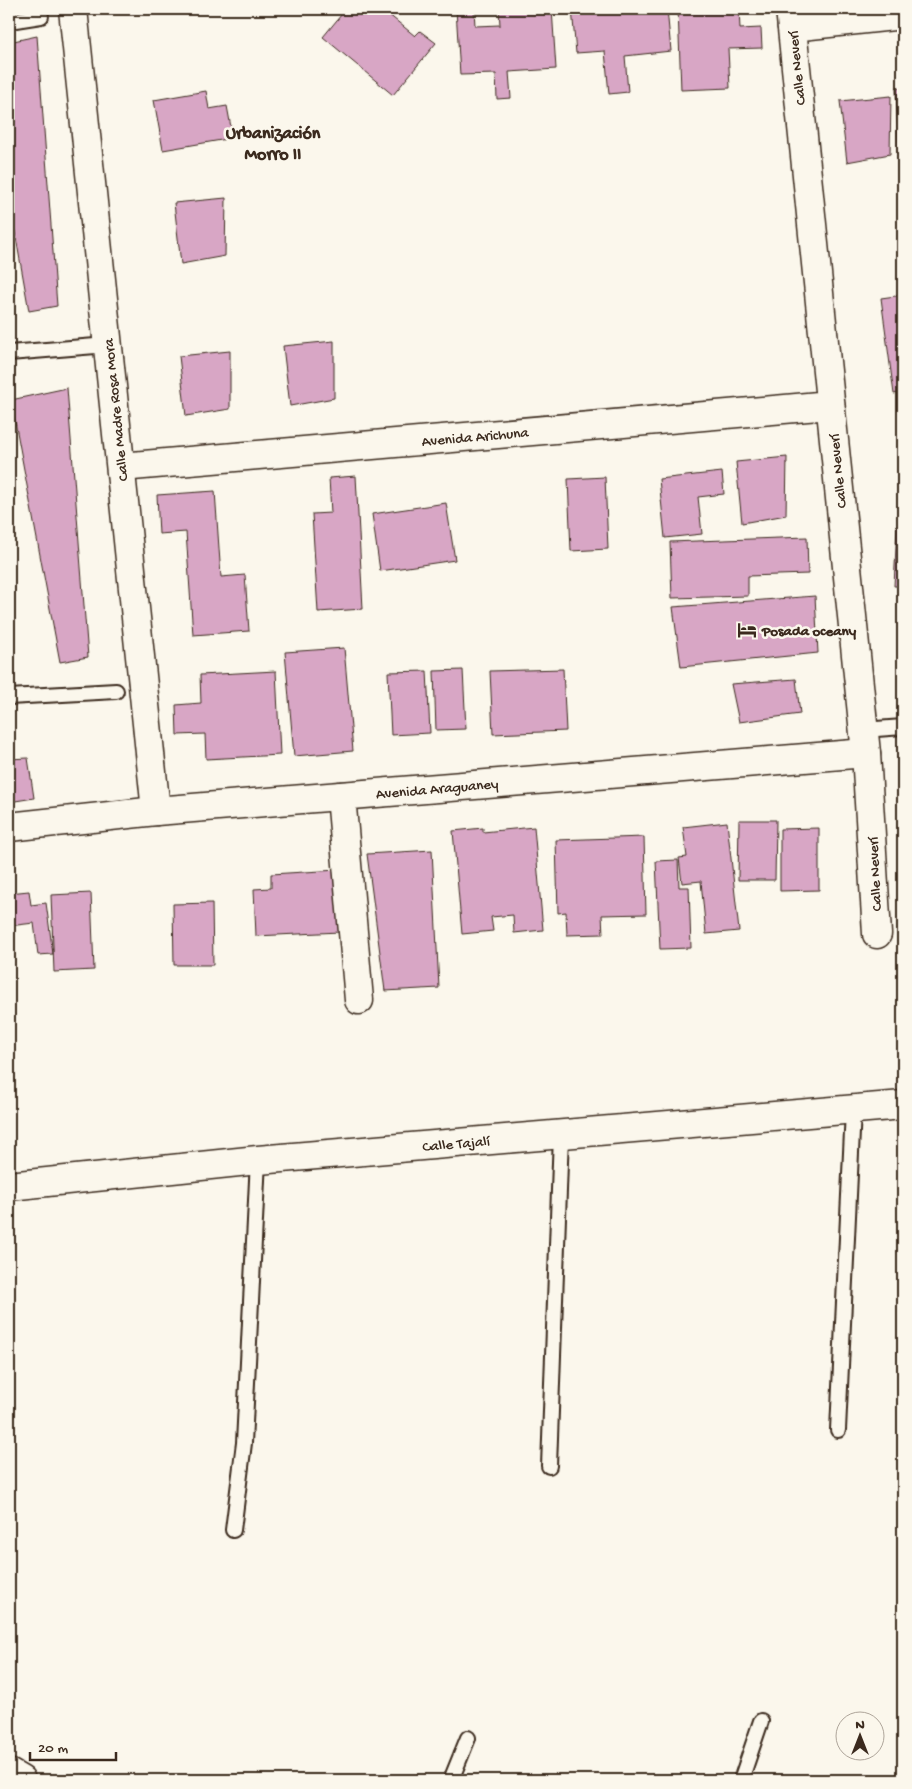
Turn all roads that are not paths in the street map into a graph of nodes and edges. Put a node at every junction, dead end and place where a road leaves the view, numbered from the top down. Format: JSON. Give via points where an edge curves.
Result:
{"nodes":[{"id":1,"x":73,"y":9,"type":"edge"},
{"id":2,"x":903,"y":15,"type":"edge"},
{"id":3,"x":41,"y":16,"type":"dead end"},
{"id":4,"x":791,"y":18,"type":"edge"},
{"id":5,"x":9,"y":21,"type":"edge"},
{"id":6,"x":108,"y":345,"type":"junction"},
{"id":7,"x":9,"y":353,"type":"edge"},
{"id":8,"x":830,"y":405,"type":"junction"},
{"id":9,"x":121,"y":467,"type":"junction"},
{"id":10,"x":116,"y":691,"type":"dead end"},
{"id":11,"x":9,"y":697,"type":"edge"},
{"id":12,"x":903,"y":727,"type":"edge"},
{"id":13,"x":865,"y":741,"type":"junction"},
{"id":14,"x":341,"y":796,"type":"junction"},
{"id":15,"x":156,"y":811,"type":"junction"},
{"id":16,"x":9,"y":827,"type":"edge"},
{"id":17,"x":877,"y":934,"type":"dead end"},
{"id":18,"x":359,"y":1000,"type":"dead end"},
{"id":19,"x":903,"y":1105,"type":"edge"},
{"id":20,"x":854,"y":1110,"type":"junction"},
{"id":21,"x":561,"y":1135,"type":"junction"},
{"id":22,"x":258,"y":1160,"type":"junction"},
{"id":23,"x":9,"y":1186,"type":"edge"},
{"id":24,"x":838,"y":1430,"type":"dead end"},
{"id":25,"x":549,"y":1466,"type":"dead end"},
{"id":26,"x":233,"y":1530,"type":"dead end"},
{"id":27,"x":761,"y":1721,"type":"dead end"},
{"id":28,"x":468,"y":1738,"type":"dead end"},
{"id":29,"x":9,"y":1774,"type":"edge"},
{"id":30,"x":21,"y":1780,"type":"edge"},
{"id":31,"x":450,"y":1780,"type":"edge"},
{"id":32,"x":741,"y":1780,"type":"edge"}],
"edges":[{"from":1,"to":6,"type":"street","name":"Calle Madre Rosa Mora"},
{"from":2,"to":4,"type":"street"},
{"from":3,"to":5,"type":"lane"},
{"from":4,"to":8,"type":"street","name":"Calle Neverí"},
{"from":6,"to":7,"type":"lane"},
{"from":6,"to":9,"type":"street","name":"Calle Madre Rosa Mora"},
{"from":8,"to":9,"type":"street","name":"Avenida Arichuna"},
{"from":8,"to":13,"type":"street","name":"Calle Neverí"},
{"from":9,"to":15,"type":"street","name":"Calle Madre Rosa Mora"},
{"from":10,"to":11,"type":"lane"},
{"from":12,"to":13,"type":"lane"},
{"from":13,"to":14,"type":"street","name":"Avenida Araguaney"},
{"from":13,"to":17,"type":"street","name":"Calle Neverí"},
{"from":14,"to":15,"type":"street","name":"Avenida Araguaney"},
{"from":14,"to":18,"type":"street"},
{"from":15,"to":16,"type":"street","name":"Avenida Araguaney"},
{"from":19,"to":20,"type":"street","name":"Calle Tajalí"},
{"from":20,"to":21,"type":"street","name":"Calle Tajalí"},
{"from":20,"to":24,"type":"lane"},
{"from":21,"to":22,"type":"street","name":"Calle Tajalí"},
{"from":21,"to":25,"type":"lane"},
{"from":22,"to":23,"type":"street","name":"Calle Tajalí"},
{"from":22,"to":26,"type":"lane","via":[[244,1443]]},
{"from":27,"to":32,"type":"lane"},
{"from":28,"to":31,"type":"lane"},
{"from":29,"to":30,"type":"street"}]}
